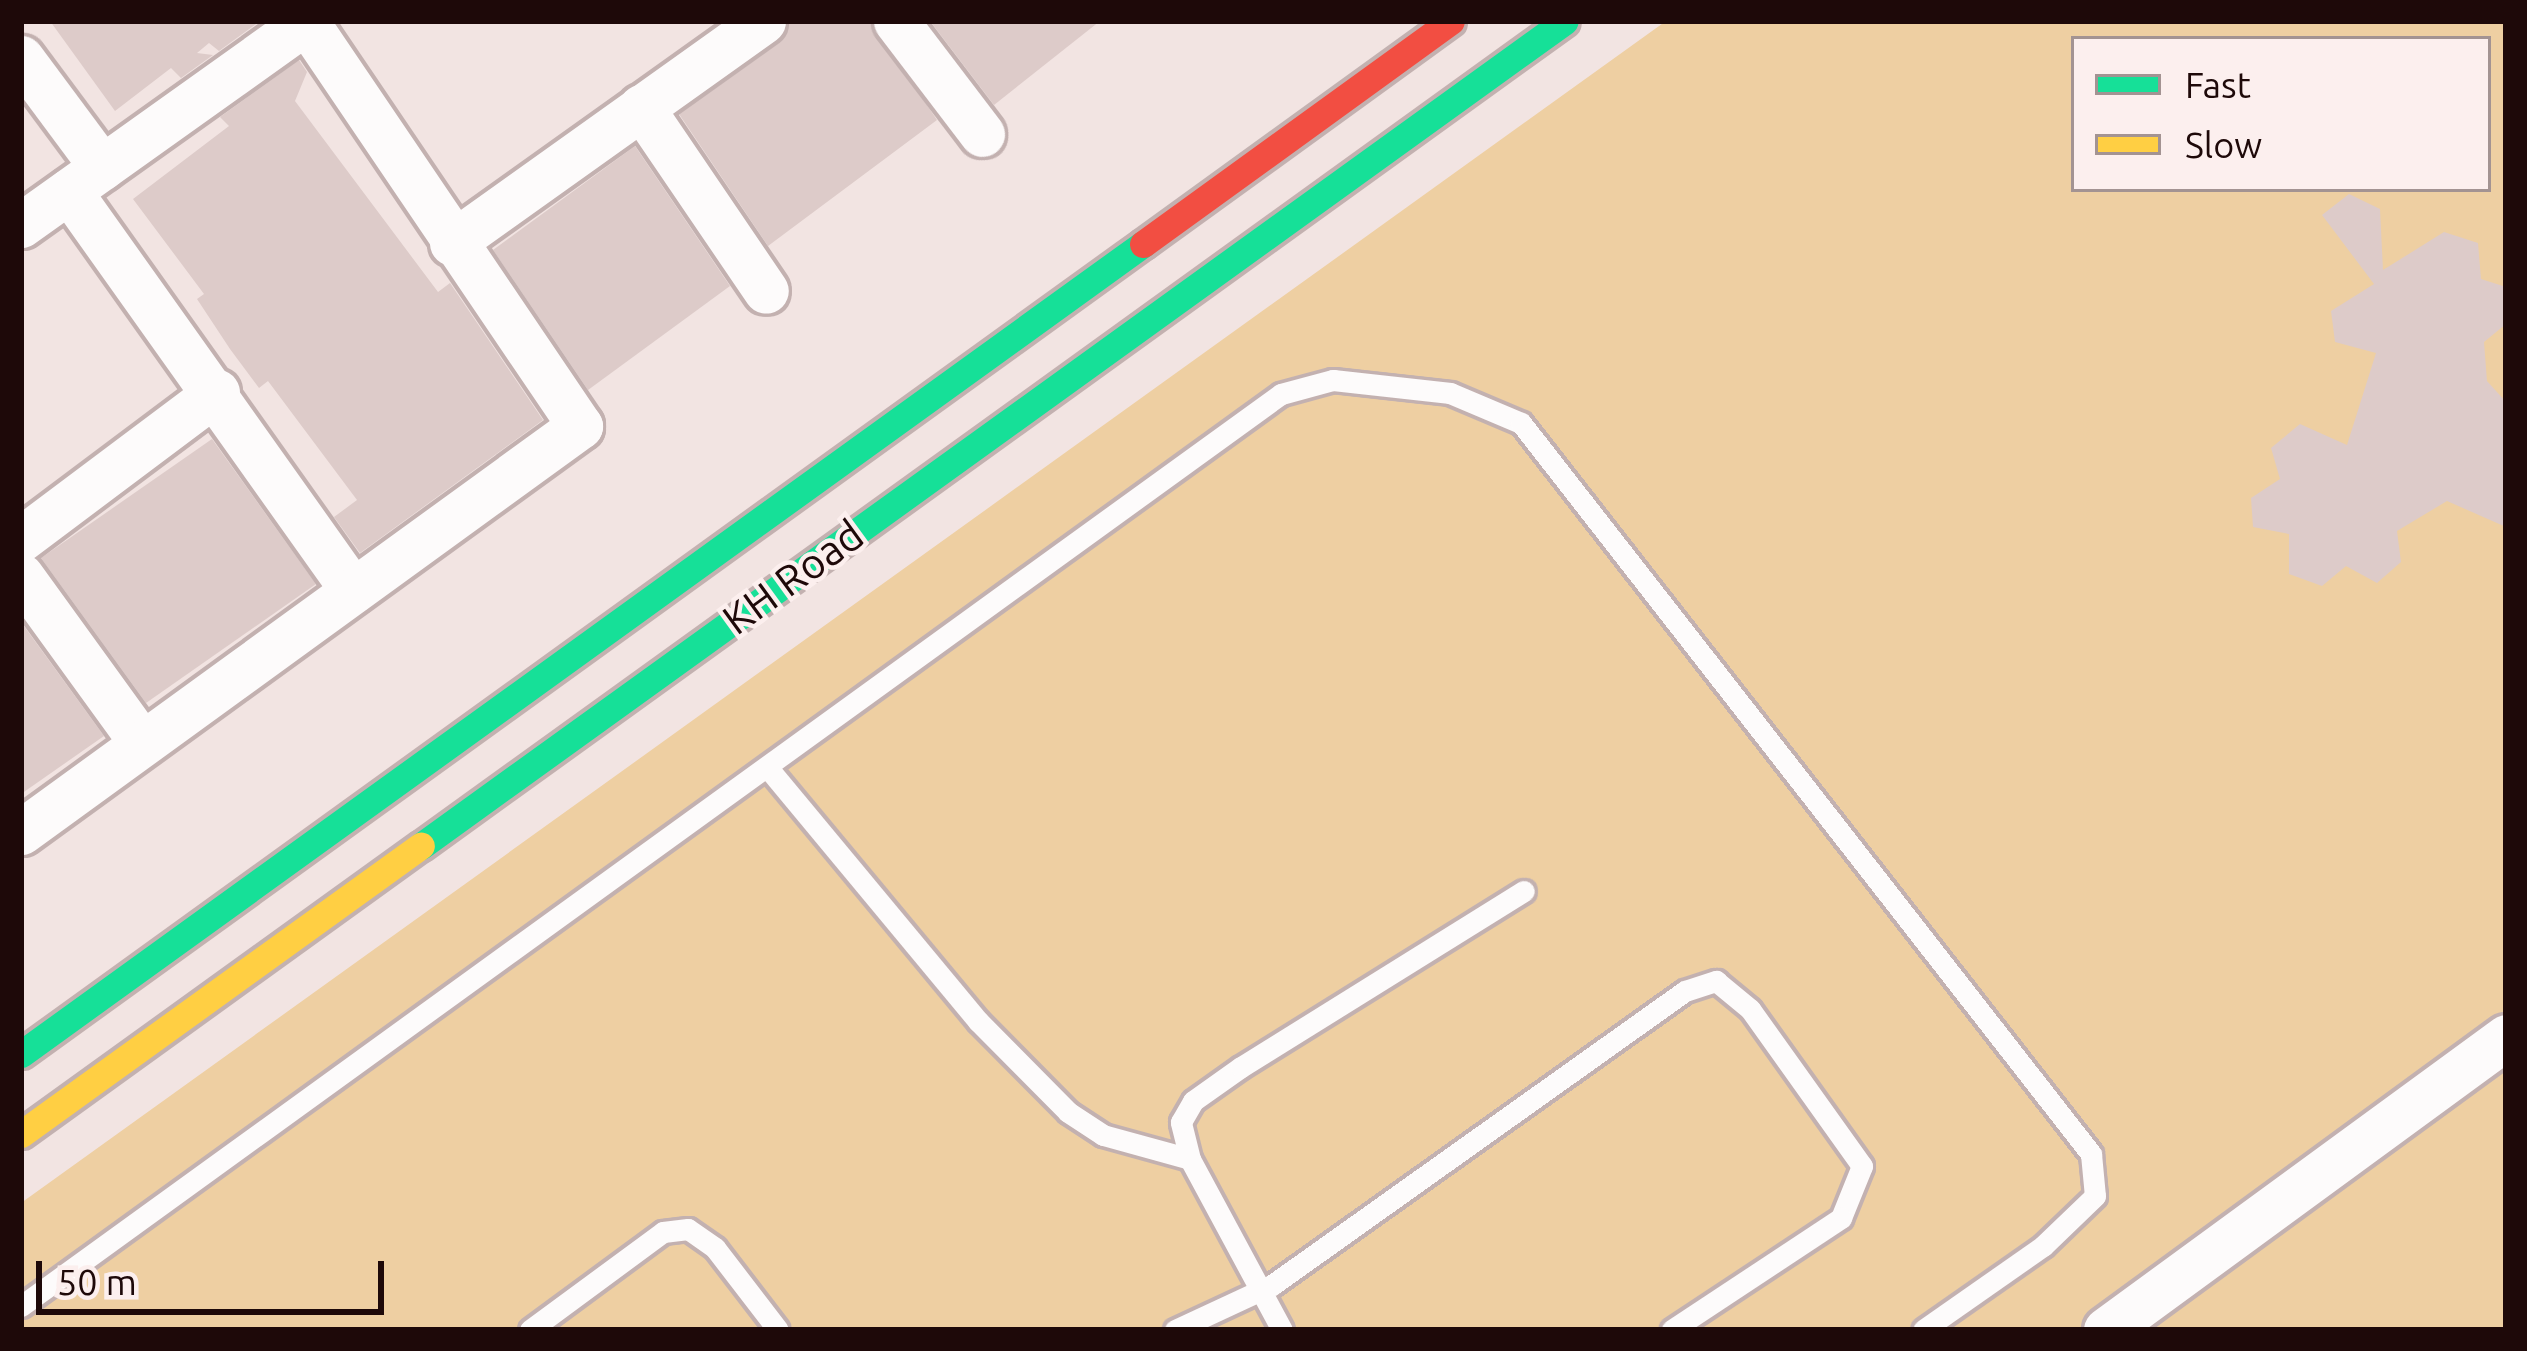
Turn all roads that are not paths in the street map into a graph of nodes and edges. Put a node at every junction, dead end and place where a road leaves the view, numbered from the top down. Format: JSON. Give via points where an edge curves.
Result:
{"nodes":[{"id":1,"x":763,"y":21,"type":"edge"},
{"id":2,"x":896,"y":21,"type":"edge"},
{"id":3,"x":1451,"y":21,"type":"edge"},
{"id":4,"x":1565,"y":21,"type":"edge"},
{"id":5,"x":307,"y":22,"type":"edge"},
{"id":6,"x":21,"y":58,"type":"edge"},
{"id":7,"x":641,"y":107,"type":"junction"},
{"id":8,"x":982,"y":134,"type":"dead end"},
{"id":9,"x":86,"y":179,"type":"junction"},
{"id":10,"x":21,"y":225,"type":"edge"},
{"id":11,"x":452,"y":243,"type":"junction"},
{"id":12,"x":766,"y":291,"type":"dead end"},
{"id":13,"x":217,"y":392,"type":"junction"},
{"id":14,"x":21,"y":539,"type":"edge"},
{"id":15,"x":21,"y":576,"type":"edge"},
{"id":16,"x":353,"y":590,"type":"junction"},
{"id":17,"x":142,"y":743,"type":"junction"},
{"id":18,"x":768,"y":768,"type":"junction"},
{"id":19,"x":21,"y":832,"type":"edge"},
{"id":20,"x":1524,"y":891,"type":"dead end"},
{"id":21,"x":2506,"y":1037,"type":"edge"},
{"id":22,"x":21,"y":1054,"type":"edge"},
{"id":23,"x":21,"y":1134,"type":"edge"},
{"id":24,"x":1190,"y":1159,"type":"junction"},
{"id":25,"x":1260,"y":1291,"type":"junction"},
{"id":26,"x":21,"y":1306,"type":"edge"},
{"id":27,"x":530,"y":1330,"type":"edge"},
{"id":28,"x":778,"y":1330,"type":"edge"},
{"id":29,"x":1175,"y":1330,"type":"edge"},
{"id":30,"x":1282,"y":1330,"type":"edge"},
{"id":31,"x":1672,"y":1330,"type":"edge"},
{"id":32,"x":1922,"y":1330,"type":"edge"},
{"id":33,"x":2106,"y":1330,"type":"edge"}],
"edges":[{"from":1,"to":7,"type":"street"},
{"from":2,"to":8,"type":"street"},
{"from":3,"to":22,"type":"main road","name":"KH Road"},
{"from":4,"to":23,"type":"main road","name":"KH Road"},
{"from":5,"to":9,"type":"street"},
{"from":5,"to":11,"type":"street"},
{"from":6,"to":9,"type":"street"},
{"from":7,"to":11,"type":"street"},
{"from":7,"to":12,"type":"street"},
{"from":9,"to":10,"type":"street"},
{"from":9,"to":13,"type":"street"},
{"from":11,"to":16,"type":"street","via":[[580,426]]},
{"from":13,"to":14,"type":"street"},
{"from":13,"to":16,"type":"street"},
{"from":15,"to":17,"type":"street"},
{"from":16,"to":17,"type":"street"},
{"from":17,"to":19,"type":"street"},
{"from":18,"to":24,"type":"lane","via":[[964,1004],[1068,1112],[1103,1135]]},
{"from":18,"to":26,"type":"lane"},
{"from":18,"to":32,"type":"lane","via":[[1281,394],[1333,380],[1450,393],[1521,423],[2091,1154],[2095,1196],[2043,1246]]},
{"from":20,"to":24,"type":"lane","via":[[1193,1101],[1180,1122]]},
{"from":21,"to":33,"type":"street"},
{"from":24,"to":25,"type":"lane"},
{"from":25,"to":29,"type":"lane"},
{"from":25,"to":30,"type":"lane"},
{"from":25,"to":31,"type":"lane","via":[[1685,991],[1716,982],[1750,1009],[1862,1166],[1841,1218]]},
{"from":27,"to":28,"type":"lane","via":[[663,1232],[688,1228],[715,1248]]}]}
